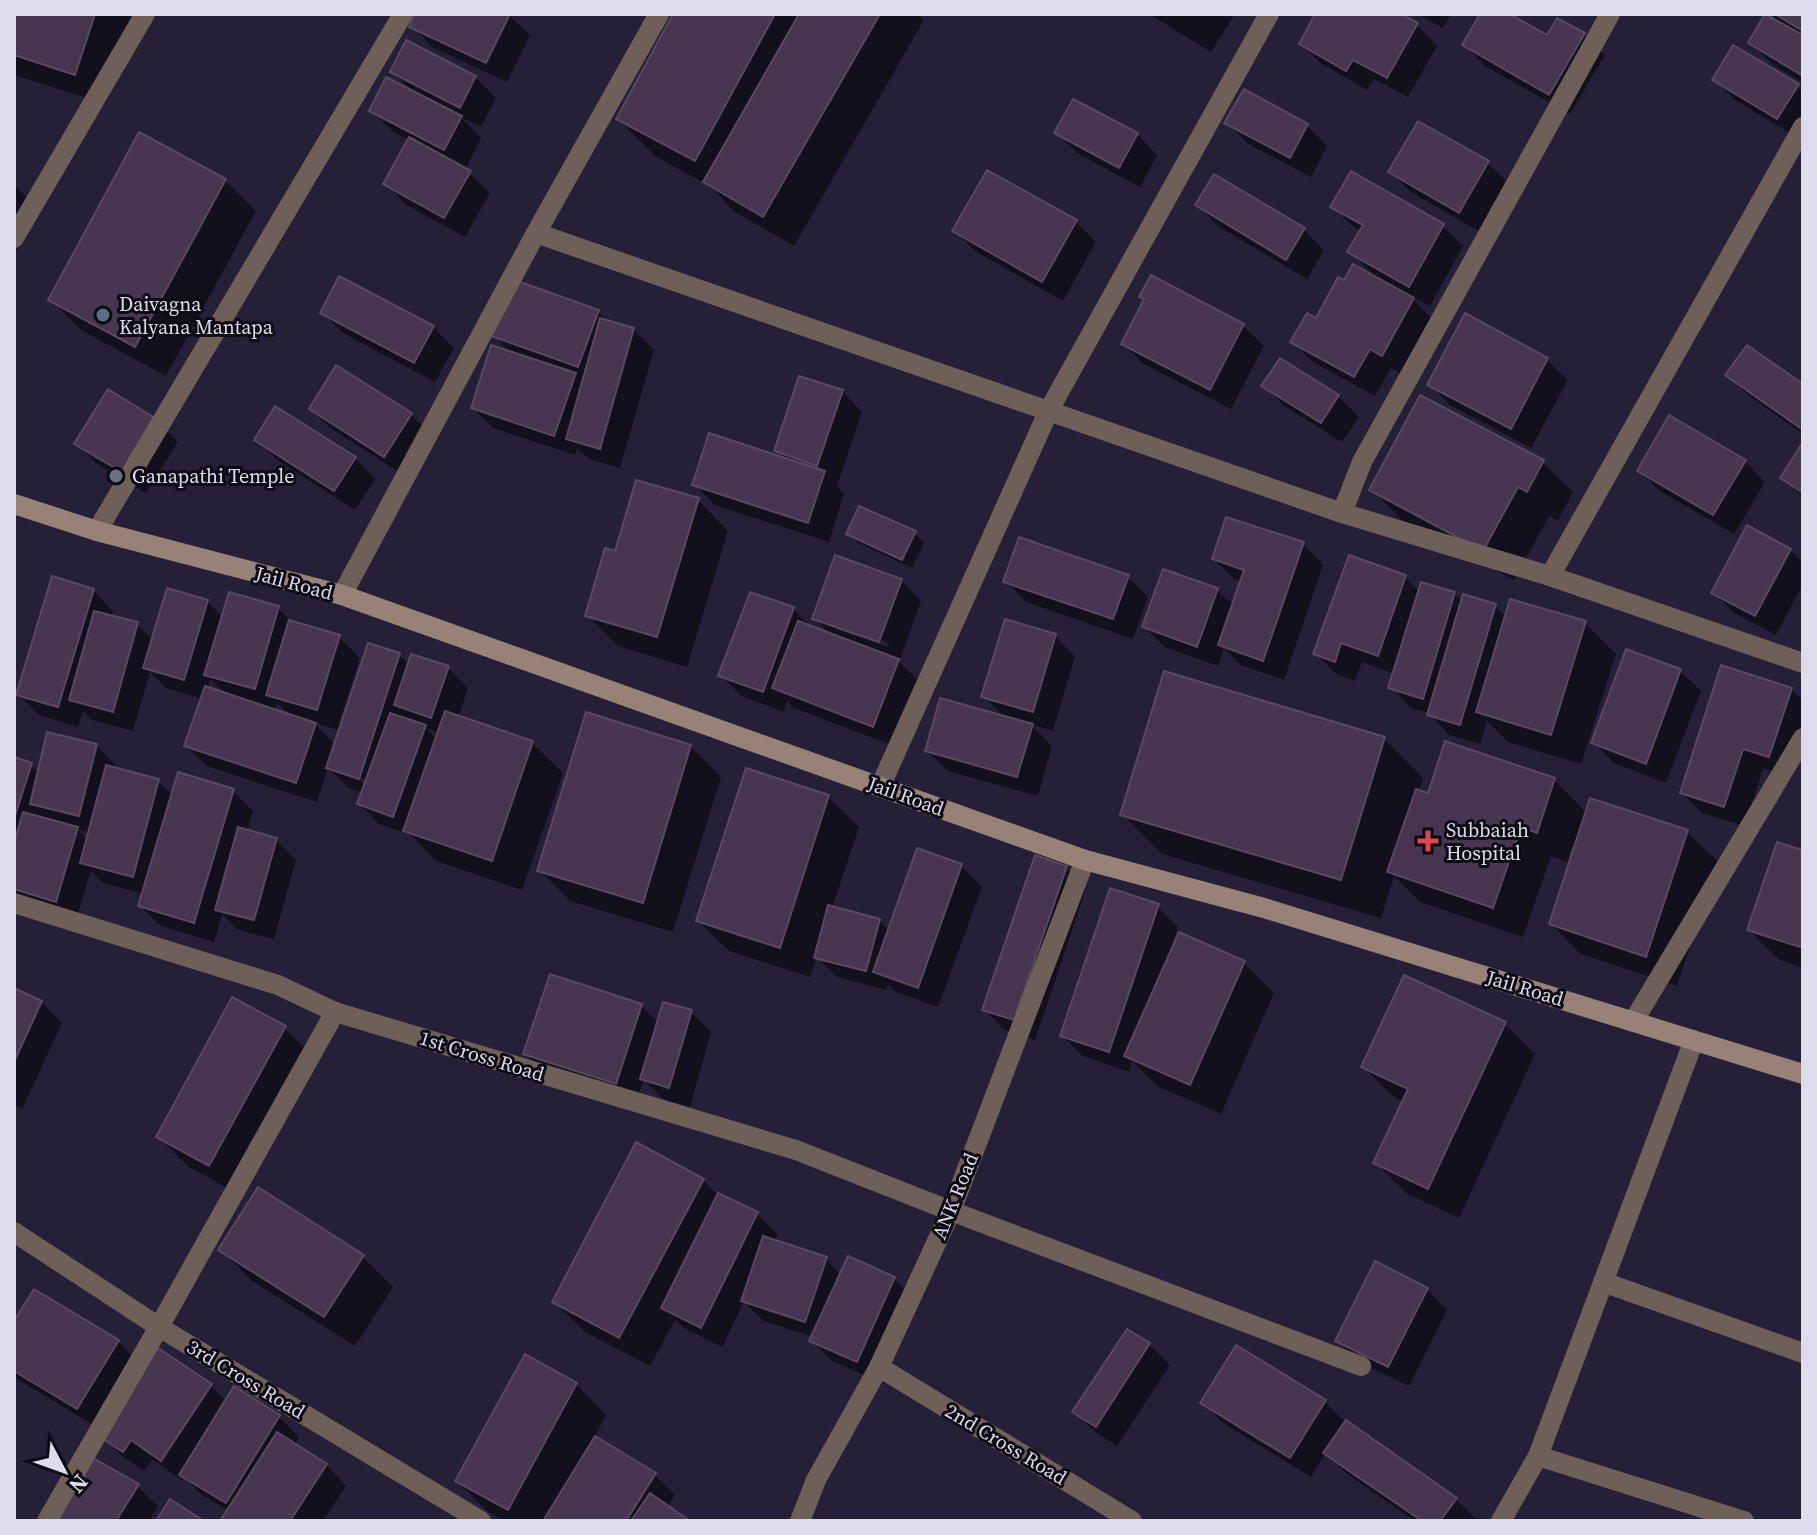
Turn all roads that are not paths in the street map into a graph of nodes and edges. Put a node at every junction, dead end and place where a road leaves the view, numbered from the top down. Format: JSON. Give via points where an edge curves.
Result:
{"nodes":[{"id":1,"x":145,"y":14,"type":"edge"},
{"id":2,"x":403,"y":14,"type":"edge"},
{"id":3,"x":659,"y":14,"type":"edge"},
{"id":4,"x":1269,"y":14,"type":"edge"},
{"id":5,"x":1610,"y":14,"type":"edge"},
{"id":6,"x":1803,"y":127,"type":"edge"},
{"id":7,"x":536,"y":233,"type":"junction"},
{"id":8,"x":14,"y":238,"type":"edge"},
{"id":9,"x":1049,"y":410,"type":"junction"},
{"id":10,"x":14,"y":504,"type":"edge"},
{"id":11,"x":1342,"y":513,"type":"junction"},
{"id":12,"x":97,"y":531,"type":"junction"},
{"id":13,"x":1550,"y":576,"type":"junction"},
{"id":14,"x":342,"y":595,"type":"junction"},
{"id":15,"x":1803,"y":663,"type":"edge"},
{"id":16,"x":1803,"y":738,"type":"edge"},
{"id":17,"x":880,"y":787,"type":"junction"},
{"id":18,"x":1085,"y":860,"type":"junction"},
{"id":19,"x":14,"y":903,"type":"edge"},
{"id":20,"x":335,"y":1012,"type":"junction"},
{"id":21,"x":1633,"y":1022,"type":"junction"},
{"id":22,"x":1694,"y":1040,"type":"junction"},
{"id":23,"x":1803,"y":1074,"type":"edge"},
{"id":24,"x":951,"y":1211,"type":"junction"},
{"id":25,"x":14,"y":1232,"type":"edge"},
{"id":26,"x":1603,"y":1282,"type":"junction"},
{"id":27,"x":159,"y":1327,"type":"junction"},
{"id":28,"x":1803,"y":1353,"type":"edge"},
{"id":29,"x":1361,"y":1366,"type":"dead end"},
{"id":30,"x":879,"y":1367,"type":"junction"},
{"id":31,"x":1538,"y":1456,"type":"junction"},
{"id":32,"x":47,"y":1521,"type":"edge"},
{"id":33,"x":481,"y":1521,"type":"edge"},
{"id":34,"x":800,"y":1521,"type":"edge"},
{"id":35,"x":1132,"y":1521,"type":"edge"},
{"id":36,"x":1501,"y":1521,"type":"edge"},
{"id":37,"x":1744,"y":1521,"type":"edge"}],
"edges":[{"from":1,"to":8,"type":"street"},
{"from":2,"to":12,"type":"street"},
{"from":3,"to":7,"type":"street"},
{"from":4,"to":9,"type":"street"},
{"from":5,"to":11,"type":"street","via":[[1362,462]]},
{"from":6,"to":13,"type":"street"},
{"from":7,"to":9,"type":"street"},
{"from":7,"to":14,"type":"street"},
{"from":9,"to":11,"type":"street"},
{"from":9,"to":17,"type":"street"},
{"from":10,"to":12,"type":"main road","name":"Jail Road"},
{"from":11,"to":13,"type":"street"},
{"from":12,"to":14,"type":"main road","name":"Jail Road"},
{"from":13,"to":15,"type":"street"},
{"from":14,"to":17,"type":"main road","name":"Jail Road"},
{"from":16,"to":21,"type":"street"},
{"from":17,"to":18,"type":"main road","name":"Jail Road"},
{"from":18,"to":21,"type":"main road","name":"Jail Road","via":[[1264,908]]},
{"from":18,"to":24,"type":"street","name":"ANK Road"},
{"from":19,"to":20,"type":"street","name":"1st Cross Road","via":[[278,985]]},
{"from":20,"to":24,"type":"street","name":"1st Cross Road","via":[[796,1150]]},
{"from":20,"to":27,"type":"street"},
{"from":21,"to":22,"type":"main road","name":"Jail Road"},
{"from":22,"to":23,"type":"main road","name":"Jail Road"},
{"from":22,"to":26,"type":"street"},
{"from":24,"to":29,"type":"street","name":"1st Cross Road"},
{"from":24,"to":30,"type":"street","name":"ANK Road"},
{"from":25,"to":27,"type":"street","name":"3rd Cross Road"},
{"from":26,"to":28,"type":"street"},
{"from":26,"to":31,"type":"street"},
{"from":27,"to":32,"type":"street"},
{"from":27,"to":33,"type":"street","name":"3rd Cross Road"},
{"from":30,"to":34,"type":"street","name":"ANK Road","via":[[816,1480]]},
{"from":30,"to":35,"type":"street","name":"2nd Cross Road"},
{"from":31,"to":36,"type":"street"},
{"from":31,"to":37,"type":"street"}]}
